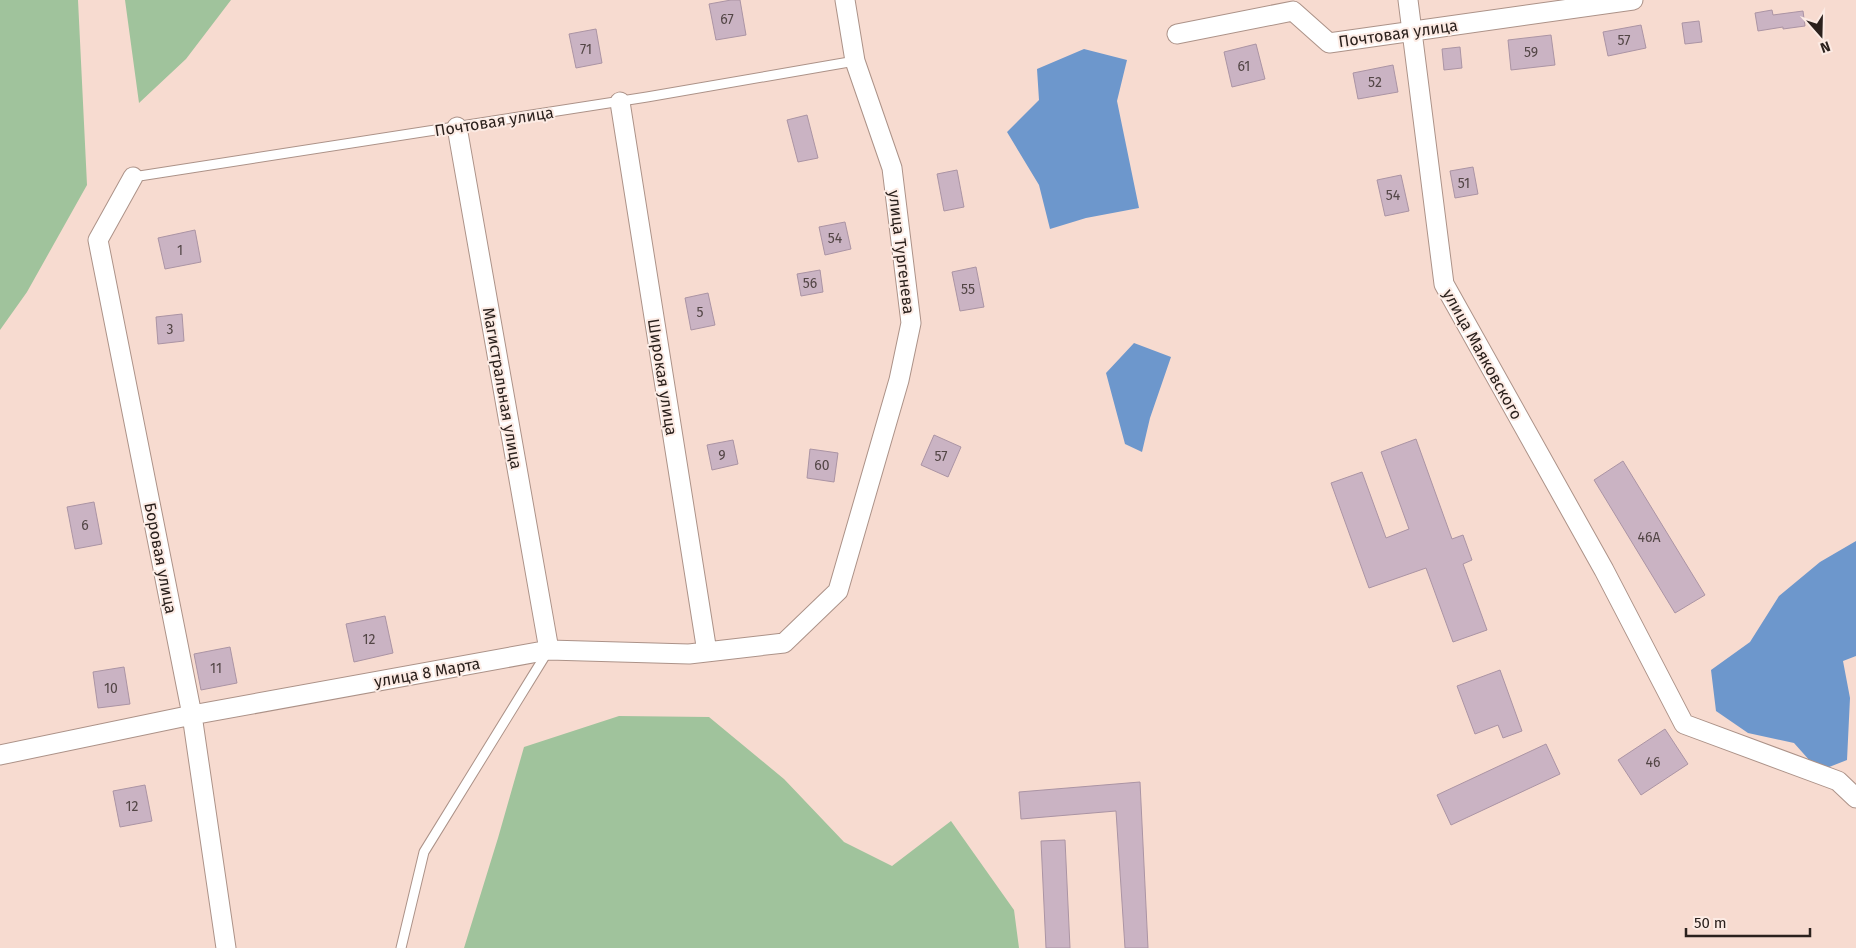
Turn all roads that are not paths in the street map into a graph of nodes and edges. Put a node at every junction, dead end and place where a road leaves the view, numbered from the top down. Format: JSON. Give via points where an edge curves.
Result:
{"nodes":[{"id":1,"x":845,"y":0,"type":"edge"},
{"id":2,"x":1408,"y":0,"type":"edge"},
{"id":3,"x":1633,"y":0,"type":"edge"},
{"id":4,"x":1413,"y":31,"type":"junction"},
{"id":5,"x":1177,"y":34,"type":"dead end"},
{"id":6,"x":855,"y":61,"type":"junction"},
{"id":7,"x":620,"y":102,"type":"junction"},
{"id":8,"x":457,"y":127,"type":"junction"},
{"id":9,"x":133,"y":177,"type":"joint"},
{"id":10,"x":838,"y":591,"type":"joint"},
{"id":11,"x":549,"y":650,"type":"junction"},
{"id":12,"x":707,"y":652,"type":"junction"},
{"id":13,"x":192,"y":716,"type":"junction"},
{"id":14,"x":0,"y":755,"type":"edge"},
{"id":15,"x":1856,"y":798,"type":"edge"},
{"id":16,"x":226,"y":948,"type":"edge"},
{"id":17,"x":401,"y":948,"type":"edge"}],
"edges":[{"from":1,"to":6,"type":"street","name":"улица Тургенева"},
{"from":2,"to":4,"type":"street","name":"улица Маяковского"},
{"from":3,"to":4,"type":"street","name":"Почтовая улица"},
{"from":4,"to":5,"type":"street","name":"Почтовая улица","via":[[1329,43],[1293,11]]},
{"from":4,"to":15,"type":"street","name":"улица Маяковского","via":[[1444,284],[1604,570],[1684,724],[1838,782]]},
{"from":6,"to":7,"type":"lane","name":"Почтовая улица"},
{"from":6,"to":10,"type":"street","name":"улица Тургенева","via":[[892,168],[911,322],[899,380]]},
{"from":7,"to":8,"type":"lane","name":"Почтовая улица"},
{"from":7,"to":12,"type":"street","name":"Широкая улица"},
{"from":8,"to":9,"type":"lane","name":"Почтовая улица"},
{"from":8,"to":11,"type":"street","name":"Магистральная улица"},
{"from":9,"to":13,"type":"street","name":"Боровая улица","via":[[98,240]]},
{"from":10,"to":12,"type":"street","name":"улица 8 Марта","via":[[784,643]]},
{"from":11,"to":12,"type":"street","name":"улица 8 Марта"},
{"from":11,"to":13,"type":"street","name":"улица 8 Марта"},
{"from":11,"to":17,"type":"lane","via":[[424,852]]},
{"from":13,"to":14,"type":"street","name":"улица 8 Марта"},
{"from":13,"to":16,"type":"street","name":"Боровая улица"}]}
